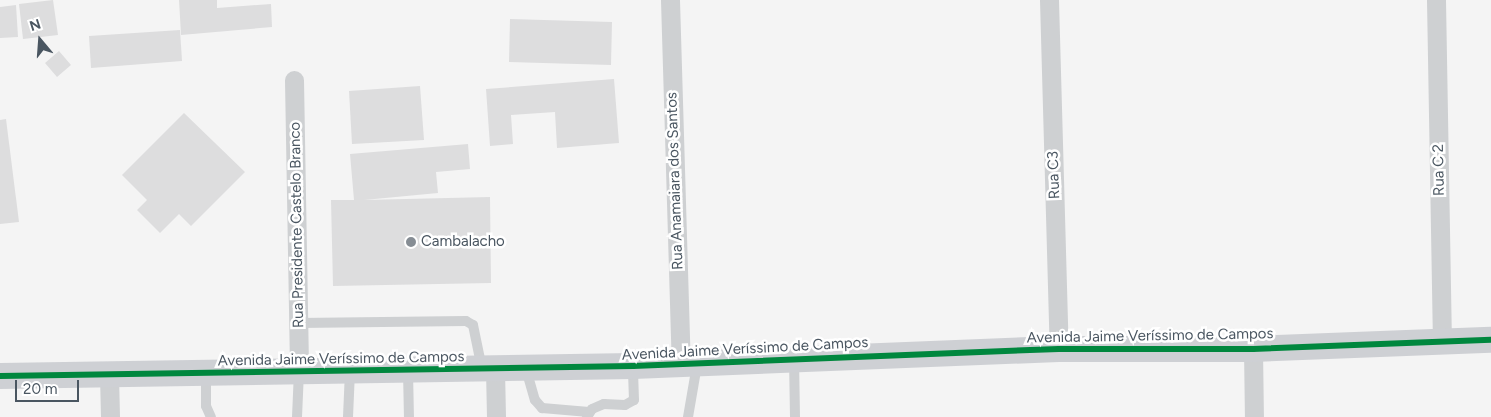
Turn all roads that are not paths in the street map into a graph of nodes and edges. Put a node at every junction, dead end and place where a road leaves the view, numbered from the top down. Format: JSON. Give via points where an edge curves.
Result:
{"nodes":[{"id":1,"x":670,"y":0,"type":"edge"},
{"id":2,"x":1049,"y":0,"type":"edge"},
{"id":3,"x":1436,"y":0,"type":"edge"},
{"id":4,"x":294,"y":80,"type":"dead end"},
{"id":5,"x":300,"y":323,"type":"junction"},
{"id":6,"x":1442,"y":340,"type":"junction"},
{"id":7,"x":1491,"y":340,"type":"edge"},
{"id":8,"x":1059,"y":349,"type":"junction"},
{"id":9,"x":1253,"y":349,"type":"junction"},
{"id":10,"x":794,"y":358,"type":"junction"},
{"id":11,"x":689,"y":362,"type":"junction"},
{"id":12,"x":633,"y":366,"type":"junction"},
{"id":13,"x":526,"y":369,"type":"junction"},
{"id":14,"x":300,"y":370,"type":"junction"},
{"id":15,"x":350,"y":370,"type":"junction"},
{"id":16,"x":408,"y":370,"type":"junction"},
{"id":17,"x":488,"y":370,"type":"junction"},
{"id":18,"x":206,"y":372,"type":"junction"},
{"id":19,"x":0,"y":376,"type":"edge"},
{"id":20,"x":109,"y":376,"type":"junction"},
{"id":21,"x":588,"y":414,"type":"edge"},
{"id":22,"x":110,"y":417,"type":"edge"},
{"id":23,"x":211,"y":417,"type":"edge"},
{"id":24,"x":297,"y":417,"type":"edge"},
{"id":25,"x":348,"y":417,"type":"edge"},
{"id":26,"x":409,"y":417,"type":"edge"},
{"id":27,"x":496,"y":417,"type":"edge"},
{"id":28,"x":688,"y":417,"type":"edge"},
{"id":29,"x":795,"y":417,"type":"edge"},
{"id":30,"x":1254,"y":417,"type":"edge"}],
"edges":[{"from":1,"to":11,"type":"street","name":"Rua Anamaiara dos Santos"},
{"from":2,"to":8,"type":"street","name":"Rua C3"},
{"from":3,"to":6,"type":"street","name":"Rua C 2"},
{"from":4,"to":5,"type":"street","name":"Rua Presidente Castelo Branco"},
{"from":5,"to":14,"type":"street","name":"Rua Presidente Castelo Branco"},
{"from":5,"to":17,"type":"lane","via":[[466,320],[475,330]]},
{"from":6,"to":7,"type":"street","name":"Avenida Jaime Veríssimo de Campos"},
{"from":6,"to":9,"type":"street","name":"Avenida Jaime Veríssimo de Campos"},
{"from":8,"to":9,"type":"street","name":"Avenida Jaime Veríssimo de Campos"},
{"from":8,"to":10,"type":"street","name":"Avenida Jaime Veríssimo de Campos"},
{"from":9,"to":30,"type":"street"},
{"from":10,"to":11,"type":"street","name":"Avenida Jaime Veríssimo de Campos"},
{"from":10,"to":29,"type":"lane"},
{"from":11,"to":12,"type":"street","name":"Avenida Jaime Veríssimo de Campos"},
{"from":11,"to":28,"type":"lane"},
{"from":12,"to":13,"type":"street","name":"Avenida Jaime Veríssimo de Campos"},
{"from":12,"to":21,"type":"lane","via":[[634,400],[625,405],[604,404]]},
{"from":13,"to":17,"type":"street","name":"Avenida Jaime Veríssimo de Campos"},
{"from":13,"to":21,"type":"lane","via":[[535,400],[542,408]]},
{"from":14,"to":15,"type":"street","name":"Avenida Jaime Veríssimo de Campos"},
{"from":14,"to":18,"type":"street","name":"Avenida Jaime Veríssimo de Campos"},
{"from":14,"to":24,"type":"lane"},
{"from":15,"to":16,"type":"street","name":"Avenida Jaime Veríssimo de Campos"},
{"from":15,"to":25,"type":"lane"},
{"from":16,"to":17,"type":"street","name":"Avenida Jaime Veríssimo de Campos"},
{"from":16,"to":26,"type":"lane"},
{"from":17,"to":27,"type":"street"},
{"from":18,"to":20,"type":"street","name":"Avenida Jaime Veríssimo de Campos"},
{"from":18,"to":23,"type":"lane","via":[[206,406]]},
{"from":19,"to":20,"type":"street","name":"Avenida Jaime Veríssimo de Campos"},
{"from":20,"to":22,"type":"street"}]}
